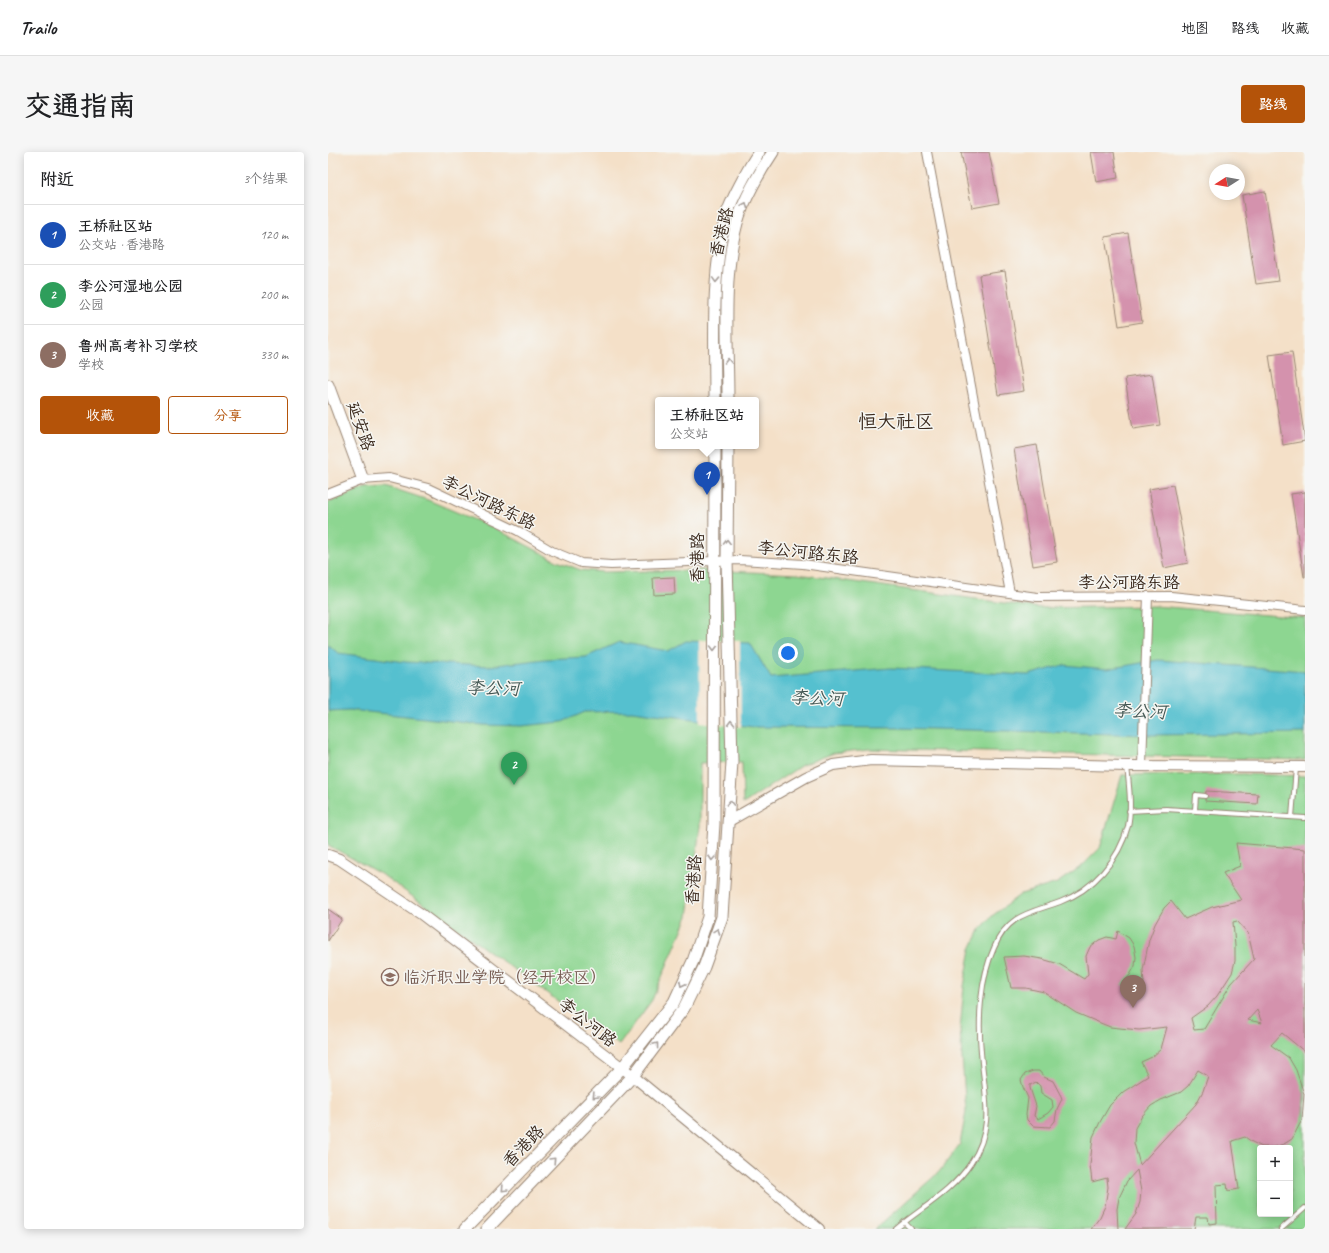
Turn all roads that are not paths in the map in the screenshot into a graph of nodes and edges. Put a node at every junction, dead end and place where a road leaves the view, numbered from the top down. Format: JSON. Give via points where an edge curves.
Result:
{"nodes":[{"id":1,"x":759,"y":152,"type":"edge"},
{"id":2,"x":773,"y":152,"type":"edge"},
{"id":3,"x":927,"y":152,"type":"edge"},
{"id":4,"x":328,"y":385,"type":"edge"},
{"id":5,"x":715,"y":397,"type":"edge"},
{"id":6,"x":728,"y":397,"type":"edge"},
{"id":7,"x":714,"y":449,"type":"edge"},
{"id":8,"x":728,"y":449,"type":"edge"},
{"id":9,"x":363,"y":480,"type":"junction"},
{"id":10,"x":328,"y":494,"type":"edge"},
{"id":11,"x":714,"y":560,"type":"junction"},
{"id":12,"x":727,"y":560,"type":"junction"},
{"id":13,"x":1010,"y":594,"type":"junction"},
{"id":14,"x":1148,"y":596,"type":"junction"},
{"id":15,"x":1305,"y":610,"type":"edge"},
{"id":16,"x":1142,"y":765,"type":"junction"},
{"id":17,"x":1127,"y":766,"type":"junction"},
{"id":18,"x":1300,"y":767,"type":"edge"},
{"id":19,"x":1205,"y":796,"type":"dead end"},
{"id":20,"x":1195,"y":810,"type":"junction"},
{"id":21,"x":1129,"y":811,"type":"junction"},
{"id":22,"x":1292,"y":817,"type":"junction"},
{"id":23,"x":1305,"y":818,"type":"edge"},
{"id":24,"x":729,"y":820,"type":"junction"},
{"id":25,"x":328,"y":854,"type":"edge"},
{"id":26,"x":622,"y":1068,"type":"junction"},
{"id":27,"x":633,"y":1076,"type":"junction"},
{"id":28,"x":1305,"y":1208,"type":"edge"},
{"id":29,"x":904,"y":1222,"type":"junction"},
{"id":30,"x":465,"y":1229,"type":"edge"},
{"id":31,"x":487,"y":1229,"type":"edge"},
{"id":32,"x":819,"y":1229,"type":"edge"},
{"id":33,"x":896,"y":1229,"type":"edge"},
{"id":34,"x":911,"y":1229,"type":"edge"},
{"id":35,"x":1281,"y":1229,"type":"edge"}],
"edges":[{"from":1,"to":5,"type":"main road","name":"香港路","one_way":true,"via":[[725,219],[716,276]]},
{"from":6,"to":2,"type":"main road","name":"香港路","one_way":true,"via":[[729,273],[737,222],[760,170]]},
{"from":3,"to":13,"type":"street"},
{"from":4,"to":9,"type":"main road","name":"延安路"},
{"from":7,"to":11,"type":"main road","name":"香港路"},
{"from":12,"to":8,"type":"main road","name":"香港路","one_way":true},
{"from":9,"to":10,"type":"street","name":"李公河路东路"},
{"from":9,"to":11,"type":"street","name":"李公河路东路","via":[[389,478],[428,488],[581,563],[611,565]]},
{"from":11,"to":12,"type":"street","name":"李公河路东路"},
{"from":11,"to":26,"type":"main road","name":"香港路","one_way":true,"via":[[714,824],[708,917],[693,960],[674,1002]]},
{"from":12,"to":13,"type":"street","name":"李公河路东路","via":[[803,564]]},
{"from":24,"to":12,"type":"main road","name":"香港路","one_way":true,"via":[[732,762]]},
{"from":13,"to":14,"type":"street","name":"李公河路东路","via":[[1038,597]]},
{"from":14,"to":15,"type":"street","name":"李公河路东路","via":[[1171,596]]},
{"from":14,"to":16,"type":"street"},
{"from":16,"to":17,"type":"street"},
{"from":16,"to":18,"type":"street"},
{"from":17,"to":21,"type":"lane"},
{"from":17,"to":24,"type":"street","via":[[871,760],[833,765],[806,777]]},
{"from":18,"to":22,"type":"lane"},
{"from":19,"to":20,"type":"lane","via":[[1196,795]]},
{"from":20,"to":21,"type":"lane"},
{"from":20,"to":22,"type":"lane"},
{"from":21,"to":29,"type":"lane","via":[[1128,825],[1122,842],[1100,877],[1068,899],[1023,914],[1002,934],[994,948],[987,970],[980,1023],[988,1108],[981,1147],[971,1164],[956,1181]]},
{"from":22,"to":23,"type":"lane"},
{"from":27,"to":24,"type":"main road","name":"香港路","one_way":true,"via":[[684,1008],[707,960],[722,917]]},
{"from":25,"to":26,"type":"street","name":"李公河路","via":[[421,914]]},
{"from":26,"to":27,"type":"street","name":"李公河路"},
{"from":26,"to":30,"type":"main road","name":"香港路","one_way":true},
{"from":31,"to":27,"type":"main road","name":"香港路","one_way":true},
{"from":27,"to":32,"type":"street","name":"李公河路"},
{"from":28,"to":35,"type":"lane"},
{"from":29,"to":33,"type":"lane"},
{"from":29,"to":34,"type":"lane"}]}
